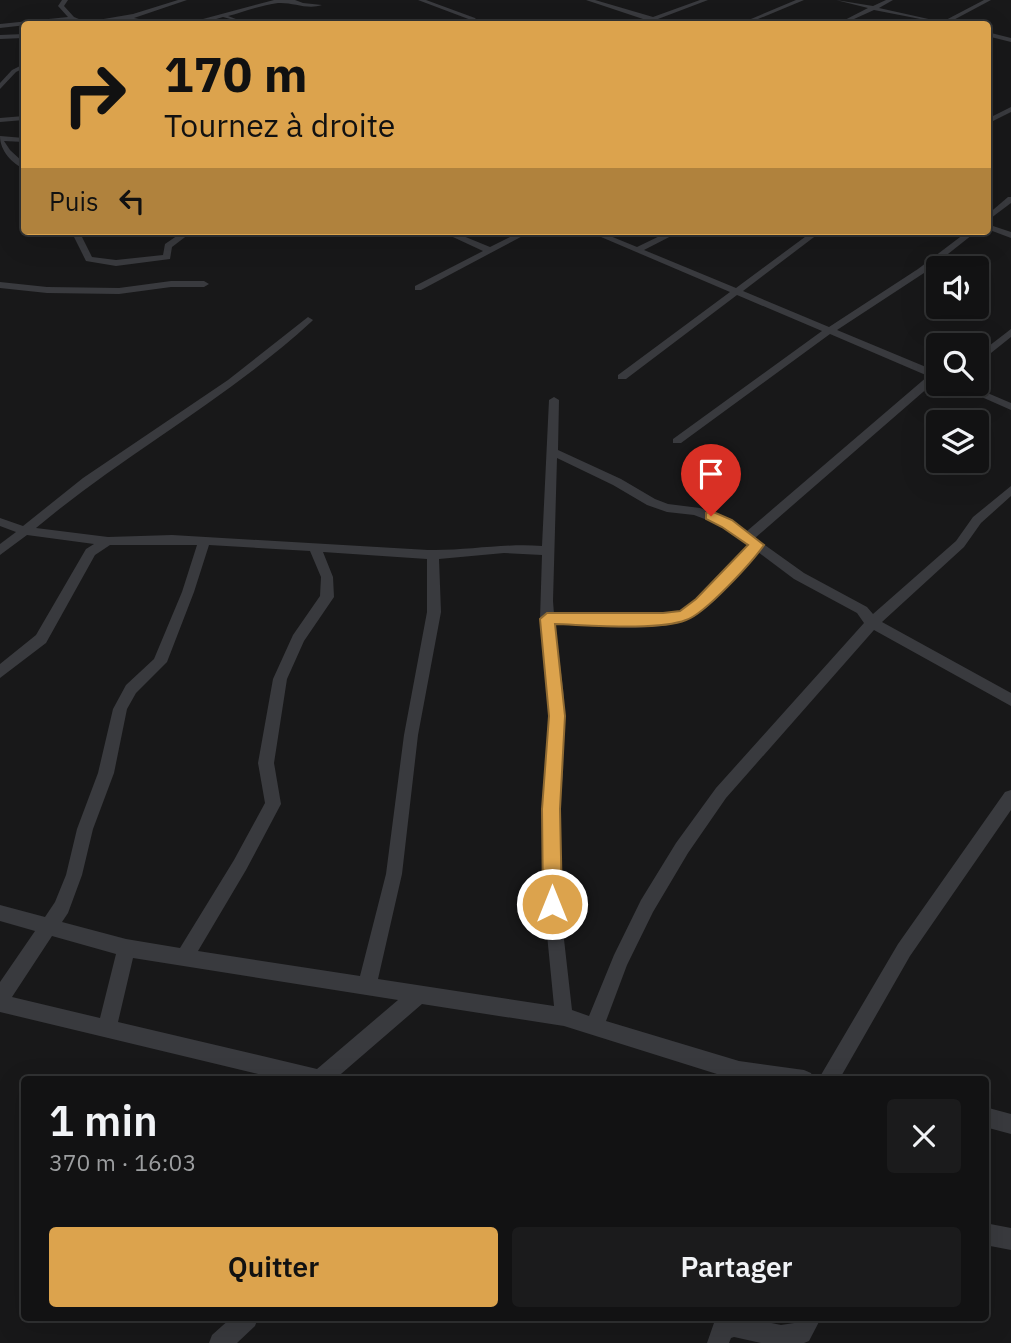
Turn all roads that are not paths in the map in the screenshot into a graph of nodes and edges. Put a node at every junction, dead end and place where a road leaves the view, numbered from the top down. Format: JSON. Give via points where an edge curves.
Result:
{"nodes":[{"id":1,"x":64,"y":0,"type":"edge"},
{"id":2,"x":184,"y":0,"type":"edge"},
{"id":3,"x":292,"y":0,"type":"edge"},
{"id":4,"x":421,"y":0,"type":"edge"},
{"id":5,"x":589,"y":0,"type":"edge"},
{"id":6,"x":705,"y":0,"type":"edge"},
{"id":7,"x":801,"y":0,"type":"edge"},
{"id":8,"x":839,"y":0,"type":"edge"},
{"id":9,"x":890,"y":0,"type":"edge"},
{"id":10,"x":988,"y":0,"type":"edge"},
{"id":11,"x":55,"y":1,"type":"edge"},
{"id":12,"x":319,"y":5,"type":"dead end"},
{"id":13,"x":873,"y":8,"type":"junction"},
{"id":14,"x":126,"y":17,"type":"junction"},
{"id":15,"x":225,"y":17,"type":"junction"},
{"id":16,"x":72,"y":18,"type":"junction"},
{"id":17,"x":653,"y":20,"type":"junction"},
{"id":18,"x":45,"y":21,"type":"edge"},
{"id":19,"x":78,"y":21,"type":"edge"},
{"id":20,"x":103,"y":21,"type":"edge"},
{"id":21,"x":141,"y":21,"type":"edge"},
{"id":22,"x":200,"y":21,"type":"edge"},
{"id":23,"x":237,"y":21,"type":"edge"},
{"id":24,"x":467,"y":21,"type":"edge"},
{"id":25,"x":650,"y":21,"type":"edge"},
{"id":26,"x":657,"y":21,"type":"edge"},
{"id":27,"x":749,"y":21,"type":"edge"},
{"id":28,"x":846,"y":21,"type":"edge"},
{"id":29,"x":930,"y":21,"type":"edge"},
{"id":30,"x":949,"y":21,"type":"edge"},
{"id":31,"x":21,"y":24,"type":"edge"},
{"id":32,"x":0,"y":26,"type":"edge"},
{"id":33,"x":991,"y":35,"type":"edge"},
{"id":34,"x":21,"y":36,"type":"edge"},
{"id":35,"x":0,"y":37,"type":"edge"},
{"id":36,"x":1011,"y":40,"type":"edge"},
{"id":37,"x":21,"y":68,"type":"edge"},
{"id":38,"x":0,"y":87,"type":"edge"},
{"id":39,"x":1011,"y":109,"type":"edge"},
{"id":40,"x":991,"y":116,"type":"edge"},
{"id":41,"x":21,"y":118,"type":"edge"},
{"id":42,"x":998,"y":118,"type":"junction"},
{"id":43,"x":0,"y":120,"type":"edge"},
{"id":44,"x":991,"y":121,"type":"edge"},
{"id":45,"x":1011,"y":121,"type":"edge"},
{"id":46,"x":0,"y":139,"type":"edge"},
{"id":47,"x":21,"y":140,"type":"edge"},
{"id":48,"x":4,"y":152,"type":"edge"},
{"id":49,"x":21,"y":165,"type":"edge"},
{"id":50,"x":1011,"y":199,"type":"edge"},
{"id":51,"x":991,"y":216,"type":"edge"},
{"id":52,"x":991,"y":227,"type":"edge"},
{"id":53,"x":1011,"y":234,"type":"edge"},
{"id":54,"x":77,"y":235,"type":"edge"},
{"id":55,"x":183,"y":235,"type":"edge"},
{"id":56,"x":453,"y":235,"type":"edge"},
{"id":57,"x":521,"y":235,"type":"edge"},
{"id":58,"x":601,"y":235,"type":"edge"},
{"id":59,"x":669,"y":235,"type":"edge"},
{"id":60,"x":813,"y":235,"type":"edge"},
{"id":61,"x":969,"y":235,"type":"edge"},
{"id":62,"x":637,"y":250,"type":"junction"},
{"id":63,"x":491,"y":251,"type":"junction"},
{"id":64,"x":204,"y":284,"type":"dead end"},
{"id":65,"x":0,"y":285,"type":"edge"},
{"id":66,"x":418,"y":288,"type":"dead end"},
{"id":67,"x":736,"y":292,"type":"junction"},
{"id":68,"x":308,"y":320,"type":"dead end"},
{"id":69,"x":829,"y":331,"type":"junction"},
{"id":70,"x":1011,"y":332,"type":"edge"},
{"id":71,"x":989,"y":351,"type":"edge"},
{"id":72,"x":926,"y":372,"type":"edge"},
{"id":73,"x":622,"y":377,"type":"dead end"},
{"id":74,"x":926,"y":385,"type":"edge"},
{"id":75,"x":985,"y":396,"type":"edge"},
{"id":76,"x":554,"y":400,"type":"dead end"},
{"id":77,"x":1011,"y":407,"type":"edge"},
{"id":78,"x":677,"y":441,"type":"dead end"},
{"id":79,"x":553,"y":452,"type":"junction"},
{"id":80,"x":1011,"y":490,"type":"edge"},
{"id":81,"x":0,"y":522,"type":"edge"},
{"id":82,"x":25,"y":531,"type":"junction"},
{"id":83,"x":108,"y":541,"type":"junction"},
{"id":84,"x":753,"y":541,"type":"junction"},
{"id":85,"x":204,"y":542,"type":"junction"},
{"id":86,"x":315,"y":547,"type":"junction"},
{"id":87,"x":0,"y":551,"type":"edge"},
{"id":88,"x":548,"y":551,"type":"junction"},
{"id":89,"x":433,"y":556,"type":"junction"},
{"id":90,"x":547,"y":619,"type":"junction"},
{"id":91,"x":872,"y":623,"type":"junction"},
{"id":92,"x":0,"y":672,"type":"edge"},
{"id":93,"x":1011,"y":700,"type":"edge"},
{"id":94,"x":1011,"y":797,"type":"edge"},
{"id":95,"x":0,"y":912,"type":"edge"},
{"id":96,"x":48,"y":927,"type":"junction"},
{"id":97,"x":126,"y":948,"type":"junction"},
{"id":98,"x":184,"y":958,"type":"junction"},
{"id":99,"x":367,"y":985,"type":"junction"},
{"id":100,"x":419,"y":994,"type":"junction"},
{"id":101,"x":0,"y":1000,"type":"edge"},
{"id":102,"x":564,"y":1017,"type":"junction"},
{"id":103,"x":595,"y":1025,"type":"junction"},
{"id":104,"x":107,"y":1028,"type":"junction"},
{"id":105,"x":303,"y":1076,"type":"edge"},
{"id":106,"x":319,"y":1076,"type":"edge"},
{"id":107,"x":775,"y":1076,"type":"edge"},
{"id":108,"x":830,"y":1076,"type":"edge"},
{"id":109,"x":989,"y":1117,"type":"edge"},
{"id":110,"x":1011,"y":1124,"type":"edge"},
{"id":111,"x":989,"y":1235,"type":"edge"},
{"id":112,"x":1011,"y":1239,"type":"edge"},
{"id":113,"x":244,"y":1321,"type":"edge"},
{"id":114,"x":808,"y":1321,"type":"edge"},
{"id":115,"x":220,"y":1343,"type":"edge"},
{"id":116,"x":718,"y":1343,"type":"edge"}],
"edges":[{"from":1,"to":11,"type":"street"},
{"from":1,"to":16,"type":"street","via":[[61,6]]},
{"from":2,"to":14,"type":"street"},
{"from":3,"to":12,"type":"street"},
{"from":3,"to":15,"type":"street"},
{"from":4,"to":24,"type":"street"},
{"from":5,"to":17,"type":"street"},
{"from":6,"to":17,"type":"street"},
{"from":7,"to":27,"type":"street"},
{"from":8,"to":13,"type":"street"},
{"from":9,"to":13,"type":"street"},
{"from":10,"to":30,"type":"street"},
{"from":13,"to":28,"type":"street"},
{"from":13,"to":29,"type":"street"},
{"from":14,"to":20,"type":"street"},
{"from":14,"to":21,"type":"street"},
{"from":15,"to":22,"type":"street"},
{"from":15,"to":23,"type":"street"},
{"from":16,"to":18,"type":"street"},
{"from":16,"to":19,"type":"street"},
{"from":17,"to":25,"type":"street"},
{"from":17,"to":26,"type":"street"},
{"from":31,"to":32,"type":"street"},
{"from":33,"to":36,"type":"street"},
{"from":34,"to":35,"type":"street"},
{"from":37,"to":38,"type":"street"},
{"from":39,"to":42,"type":"street"},
{"from":40,"to":42,"type":"street"},
{"from":41,"to":43,"type":"street"},
{"from":42,"to":44,"type":"street"},
{"from":42,"to":45,"type":"street"},
{"from":46,"to":47,"type":"street"},
{"from":46,"to":48,"type":"street"},
{"from":48,"to":49,"type":"street"},
{"from":50,"to":51,"type":"street"},
{"from":52,"to":53,"type":"street"},
{"from":54,"to":55,"type":"street","via":[[89,259],[105,263],[167,257],[168,246]]},
{"from":56,"to":63,"type":"street"},
{"from":57,"to":63,"type":"street"},
{"from":58,"to":62,"type":"street"},
{"from":59,"to":62,"type":"street"},
{"from":60,"to":67,"type":"street"},
{"from":61,"to":69,"type":"street"},
{"from":62,"to":67,"type":"street"},
{"from":63,"to":66,"type":"street"},
{"from":64,"to":65,"type":"street","via":[[119,291]]},
{"from":67,"to":69,"type":"street"},
{"from":67,"to":73,"type":"street"},
{"from":68,"to":82,"type":"street","via":[[225,386],[87,480]]},
{"from":69,"to":72,"type":"street"},
{"from":69,"to":78,"type":"street"},
{"from":70,"to":71,"type":"street"},
{"from":74,"to":84,"type":"street"},
{"from":75,"to":77,"type":"street"},
{"from":76,"to":79,"type":"street"},
{"from":79,"to":84,"type":"street","via":[[651,502],[727,523]]},
{"from":79,"to":88,"type":"street"},
{"from":80,"to":91,"type":"street","via":[[977,520],[960,544]]},
{"from":81,"to":82,"type":"street"},
{"from":82,"to":83,"type":"street"},
{"from":82,"to":87,"type":"street"},
{"from":83,"to":85,"type":"street"},
{"from":83,"to":92,"type":"street","via":[[90,552],[41,639]]},
{"from":84,"to":90,"type":"street","via":[[701,603],[684,616]]},
{"from":84,"to":91,"type":"street","via":[[799,576],[862,610]]},
{"from":85,"to":86,"type":"street"},
{"from":85,"to":96,"type":"street","via":[[160,662],[131,689],[120,709],[108,765],[79,846],[69,890]]},
{"from":86,"to":89,"type":"street"},
{"from":86,"to":98,"type":"street","via":[[327,577],[327,597],[298,639],[281,679],[266,763],[273,804]]},
{"from":88,"to":89,"type":"street","via":[[499,549]]},
{"from":88,"to":90,"type":"street"},
{"from":89,"to":99,"type":"street","via":[[434,612],[411,735],[394,874]]},
{"from":90,"to":102,"type":"street","via":[[556,697],[552,904]]},
{"from":91,"to":93,"type":"street"},
{"from":91,"to":103,"type":"street","via":[[721,793],[682,848],[620,961]]},
{"from":94,"to":108,"type":"street","via":[[904,950]]},
{"from":95,"to":96,"type":"street"},
{"from":96,"to":97,"type":"street"},
{"from":96,"to":101,"type":"street"},
{"from":97,"to":98,"type":"street"},
{"from":97,"to":104,"type":"street"},
{"from":98,"to":99,"type":"street"},
{"from":99,"to":100,"type":"street"},
{"from":100,"to":102,"type":"street"},
{"from":100,"to":106,"type":"street"},
{"from":101,"to":104,"type":"street"},
{"from":102,"to":103,"type":"street"},
{"from":103,"to":107,"type":"street","via":[[739,1071]]},
{"from":104,"to":105,"type":"street"},
{"from":109,"to":110,"type":"street"},
{"from":111,"to":112,"type":"street"},
{"from":113,"to":115,"type":"street"},
{"from":114,"to":116,"type":"street","via":[[801,1332],[781,1336],[723,1328]]}]}
